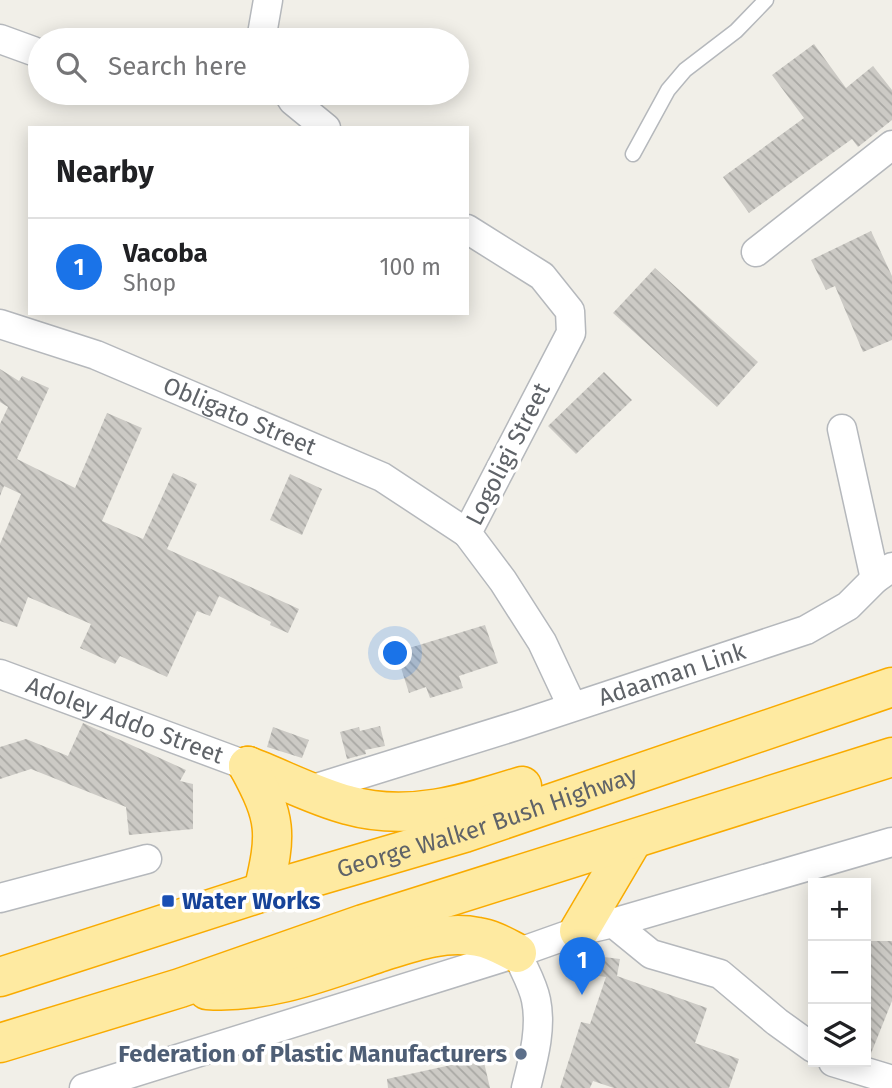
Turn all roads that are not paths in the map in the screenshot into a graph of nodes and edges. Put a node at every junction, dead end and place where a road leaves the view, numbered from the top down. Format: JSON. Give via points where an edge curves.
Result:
{"nodes":[{"id":1,"x":268,"y":0,"type":"edge"},
{"id":2,"x":766,"y":0,"type":"edge"},
{"id":3,"x":263,"y":28,"type":"edge"},
{"id":4,"x":0,"y":39,"type":"edge"},
{"id":5,"x":28,"y":49,"type":"edge"},
{"id":6,"x":298,"y":105,"type":"edge"},
{"id":7,"x":324,"y":126,"type":"edge"},
{"id":8,"x":892,"y":145,"type":"edge"},
{"id":9,"x":633,"y":155,"type":"dead end"},
{"id":10,"x":469,"y":230,"type":"edge"},
{"id":11,"x":756,"y":252,"type":"dead end"},
{"id":12,"x":0,"y":324,"type":"edge"},
{"id":13,"x":842,"y":429,"type":"dead end"},
{"id":14,"x":467,"y":533,"type":"junction"},
{"id":15,"x":883,"y":573,"type":"edge"},
{"id":16,"x":0,"y":674,"type":"edge"},
{"id":17,"x":881,"y":691,"type":"edge"},
{"id":18,"x":572,"y":706,"type":"junction"},
{"id":19,"x":892,"y":757,"type":"edge"},
{"id":20,"x":248,"y":766,"type":"junction"},
{"id":21,"x":310,"y":790,"type":"junction"},
{"id":22,"x":632,"y":841,"type":"junction"},
{"id":23,"x":892,"y":842,"type":"edge"},
{"id":24,"x":147,"y":859,"type":"dead end"},
{"id":25,"x":263,"y":892,"type":"junction"},
{"id":26,"x":0,"y":898,"type":"edge"},
{"id":27,"x":596,"y":927,"type":"junction"},
{"id":28,"x":517,"y":953,"type":"junction"},
{"id":29,"x":0,"y":978,"type":"edge"},
{"id":30,"x":180,"y":988,"type":"junction"},
{"id":31,"x":0,"y":1043,"type":"edge"},
{"id":32,"x":808,"y":1044,"type":"edge"},
{"id":33,"x":849,"y":1067,"type":"edge"},
{"id":34,"x":892,"y":1080,"type":"edge"},
{"id":35,"x":84,"y":1088,"type":"edge"},
{"id":36,"x":526,"y":1088,"type":"edge"}],
"edges":[{"from":1,"to":3,"type":"street"},
{"from":2,"to":9,"type":"lane","via":[[667,90]]},
{"from":4,"to":5,"type":"street"},
{"from":6,"to":7,"type":"street"},
{"from":8,"to":11,"type":"street"},
{"from":10,"to":14,"type":"street","name":"Logoligi Street","via":[[542,276],[570,311],[571,332]]},
{"from":12,"to":14,"type":"street","name":"Obligato Street","via":[[96,355],[382,477]]},
{"from":13,"to":15,"type":"street","name":"Adaaman Link"},
{"from":14,"to":18,"type":"street","name":"Logoligi Street","via":[[542,642]]},
{"from":15,"to":18,"type":"street","name":"Adaaman Link","via":[[848,606],[806,630]]},
{"from":16,"to":20,"type":"street","name":"Adoley Addo Street"},
{"from":17,"to":21,"type":"highway","via":[[783,703],[455,807],[405,813],[349,806]]},
{"from":17,"to":25,"type":"highway","name":"George Walker Bush Highway","via":[[464,832]]},
{"from":18,"to":21,"type":"street","name":"Adaaman Link"},
{"from":19,"to":22,"type":"highway"},
{"from":20,"to":21,"type":"highway"},
{"from":20,"to":25,"type":"highway","via":[[271,816],[273,840]]},
{"from":22,"to":27,"type":"highway"},
{"from":22,"to":30,"type":"highway","via":[[363,924]]},
{"from":23,"to":27,"type":"street"},
{"from":24,"to":26,"type":"street"},
{"from":25,"to":29,"type":"highway","name":"George Walker Bush Highway"},
{"from":27,"to":28,"type":"street"},
{"from":27,"to":32,"type":"street","via":[[651,954],[720,974]]},
{"from":28,"to":30,"type":"highway","via":[[477,936],[442,935],[260,989]]},
{"from":28,"to":35,"type":"street"},
{"from":28,"to":36,"type":"street","via":[[536,998],[538,1017]]},
{"from":30,"to":31,"type":"highway"},
{"from":33,"to":34,"type":"street"}]}
